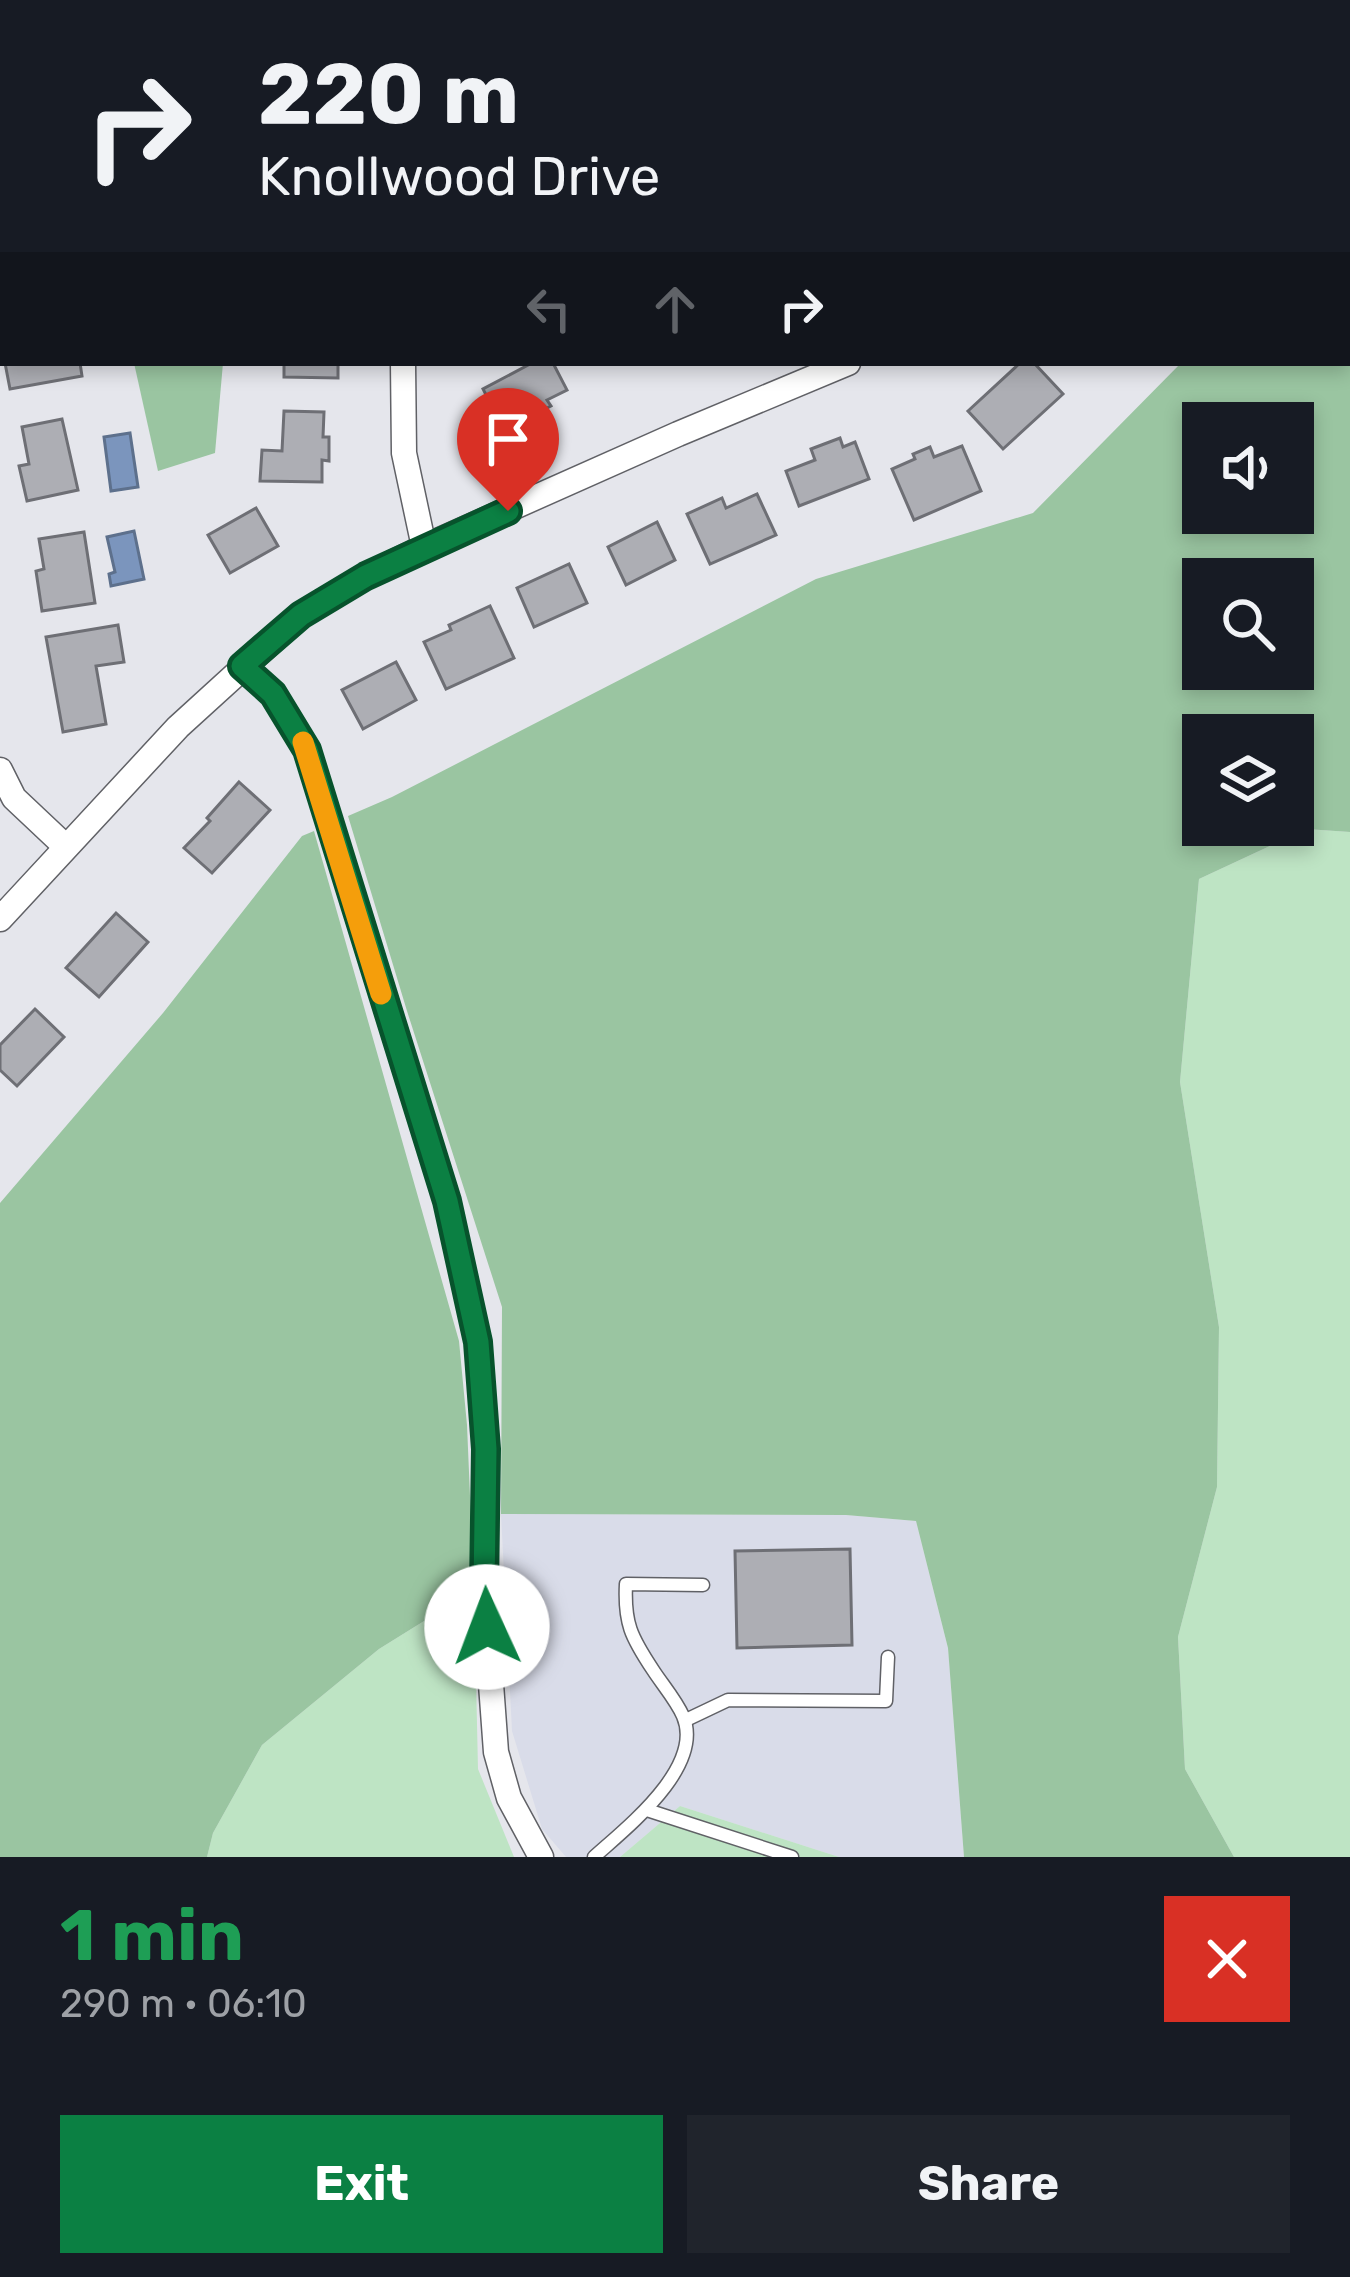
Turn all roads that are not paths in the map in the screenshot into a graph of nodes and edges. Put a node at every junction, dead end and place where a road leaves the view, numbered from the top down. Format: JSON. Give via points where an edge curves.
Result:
{"nodes":[{"id":1,"x":403,"y":366,"type":"edge"},
{"id":2,"x":841,"y":366,"type":"edge"},
{"id":3,"x":424,"y":548,"type":"junction"},
{"id":4,"x":242,"y":666,"type":"junction"},
{"id":5,"x":0,"y":770,"type":"edge"},
{"id":6,"x":65,"y":847,"type":"junction"},
{"id":7,"x":0,"y":919,"type":"edge"},
{"id":8,"x":703,"y":1585,"type":"dead end"},
{"id":9,"x":888,"y":1657,"type":"dead end"},
{"id":10,"x":686,"y":1720,"type":"junction"},
{"id":11,"x":647,"y":1810,"type":"junction"},
{"id":12,"x":541,"y":1857,"type":"edge"},
{"id":13,"x":594,"y":1857,"type":"edge"},
{"id":14,"x":792,"y":1857,"type":"edge"}],
"edges":[{"from":1,"to":3,"type":"street","via":[[404,453]]},
{"from":2,"to":3,"type":"street"},
{"from":3,"to":4,"type":"street","via":[[301,615]]},
{"from":4,"to":6,"type":"street"},
{"from":4,"to":12,"type":"street","via":[[273,694],[307,750],[447,1201],[481,1375],[496,1752],[509,1798]]},
{"from":5,"to":6,"type":"street","via":[[14,798]]},
{"from":6,"to":7,"type":"street"},
{"from":8,"to":10,"type":"lane","via":[[626,1584],[625,1617]]},
{"from":9,"to":10,"type":"lane","via":[[886,1701],[728,1700]]},
{"from":10,"to":11,"type":"lane","via":[[685,1754]]},
{"from":11,"to":13,"type":"lane"},
{"from":11,"to":14,"type":"lane"}]}
